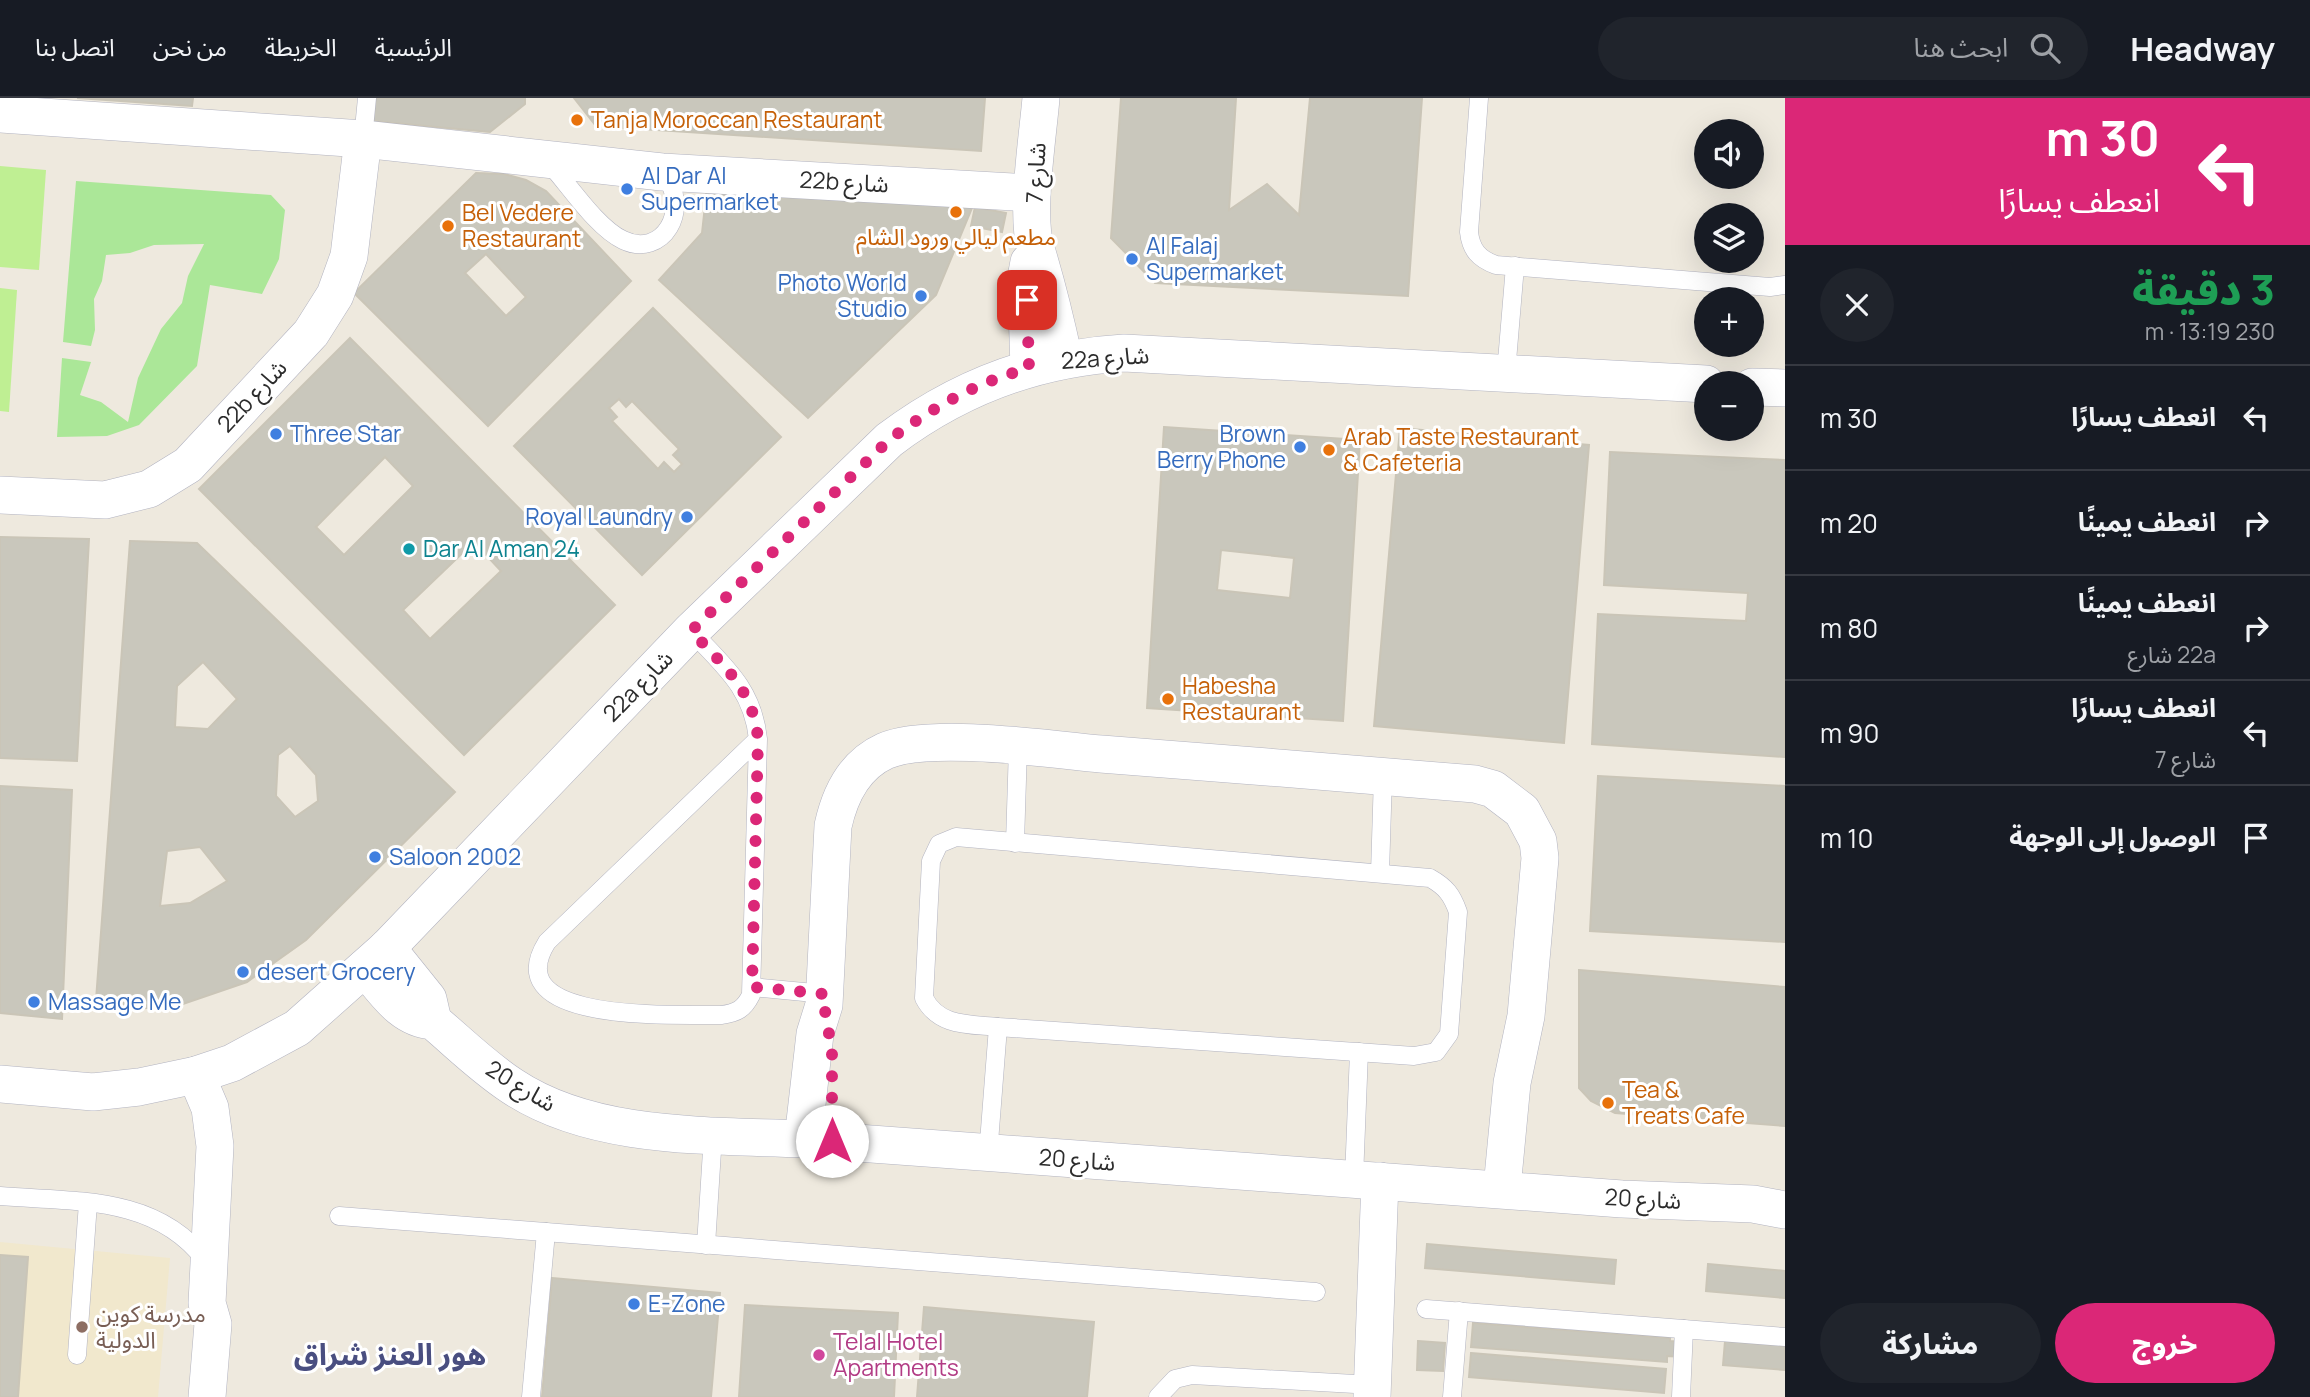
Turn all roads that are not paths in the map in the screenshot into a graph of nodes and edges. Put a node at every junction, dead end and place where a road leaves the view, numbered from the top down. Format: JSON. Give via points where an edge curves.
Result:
{"nodes":[{"id":1,"x":366,"y":98,"type":"edge"},
{"id":2,"x":1041,"y":98,"type":"edge"},
{"id":3,"x":1479,"y":98,"type":"edge"},
{"id":4,"x":0,"y":114,"type":"edge"},
{"id":5,"x":363,"y":139,"type":"junction"},
{"id":6,"x":545,"y":158,"type":"junction"},
{"id":7,"x":662,"y":172,"type":"junction"},
{"id":8,"x":1032,"y":193,"type":"junction"},
{"id":9,"x":1035,"y":248,"type":"junction"},
{"id":10,"x":1515,"y":266,"type":"junction"},
{"id":11,"x":1785,"y":285,"type":"edge"},
{"id":12,"x":1064,"y":359,"type":"junction"},
{"id":13,"x":1029,"y":368,"type":"junction"},
{"id":14,"x":1506,"y":373,"type":"junction"},
{"id":15,"x":1694,"y":383,"type":"edge"},
{"id":16,"x":1764,"y":387,"type":"edge"},
{"id":17,"x":1785,"y":388,"type":"edge"},
{"id":18,"x":0,"y":495,"type":"edge"},
{"id":19,"x":691,"y":631,"type":"junction"},
{"id":20,"x":758,"y":739,"type":"junction"},
{"id":21,"x":1018,"y":747,"type":"junction"},
{"id":22,"x":1382,"y":776,"type":"junction"},
{"id":23,"x":1016,"y":843,"type":"junction"},
{"id":24,"x":1380,"y":873,"type":"junction"},
{"id":25,"x":376,"y":958,"type":"junction"},
{"id":26,"x":752,"y":987,"type":"junction"},
{"id":27,"x":824,"y":999,"type":"junction"},
{"id":28,"x":999,"y":1027,"type":"junction"},
{"id":29,"x":1359,"y":1052,"type":"junction"},
{"id":30,"x":196,"y":1075,"type":"junction"},
{"id":31,"x":0,"y":1084,"type":"edge"},
{"id":32,"x":713,"y":1135,"type":"junction"},
{"id":33,"x":818,"y":1140,"type":"junction"},
{"id":34,"x":988,"y":1154,"type":"junction"},
{"id":35,"x":1367,"y":1179,"type":"junction"},
{"id":36,"x":1513,"y":1189,"type":"junction"},
{"id":37,"x":0,"y":1196,"type":"edge"},
{"id":38,"x":88,"y":1203,"type":"junction"},
{"id":39,"x":1774,"y":1204,"type":"edge"},
{"id":40,"x":339,"y":1216,"type":"dead end"},
{"id":41,"x":546,"y":1232,"type":"junction"},
{"id":42,"x":706,"y":1245,"type":"junction"},
{"id":43,"x":209,"y":1265,"type":"junction"},
{"id":44,"x":1316,"y":1292,"type":"dead end"},
{"id":45,"x":207,"y":1303,"type":"junction"},
{"id":46,"x":1426,"y":1309,"type":"dead end"},
{"id":47,"x":1459,"y":1311,"type":"junction"},
{"id":48,"x":1684,"y":1329,"type":"junction"},
{"id":49,"x":1785,"y":1337,"type":"edge"},
{"id":50,"x":77,"y":1356,"type":"dead end"},
{"id":51,"x":1372,"y":1391,"type":"edge"},
{"id":52,"x":187,"y":1397,"type":"edge"},
{"id":53,"x":207,"y":1397,"type":"edge"},
{"id":54,"x":531,"y":1397,"type":"edge"},
{"id":55,"x":1158,"y":1397,"type":"edge"},
{"id":56,"x":1452,"y":1397,"type":"edge"},
{"id":57,"x":1681,"y":1397,"type":"edge"}],
"edges":[{"from":1,"to":5,"type":"lane"},
{"from":2,"to":8,"type":"street","name":"شارع 7"},
{"from":3,"to":10,"type":"lane","via":[[1471,244],[1485,261]]},
{"from":4,"to":5,"type":"street","name":"22b شارع"},
{"from":5,"to":6,"type":"street","name":"22b شارع"},
{"from":5,"to":18,"type":"street","name":"22b شارع","via":[[349,256],[330,305],[311,333],[188,465],[149,489],[105,500]]},
{"from":6,"to":7,"type":"street","name":"22b شارع"},
{"from":6,"to":7,"type":"lane","via":[[610,233],[626,242],[645,243],[662,236],[673,222],[678,204],[674,186]]},
{"from":7,"to":8,"type":"street","name":"22b شارع"},
{"from":8,"to":9,"type":"street","name":"شارع 7"},
{"from":9,"to":12,"type":"street","name":"شارع 7"},
{"from":9,"to":13,"type":"street","name":"شارع 7","via":[[1026,278]]},
{"from":10,"to":11,"type":"lane"},
{"from":10,"to":14,"type":"lane"},
{"from":12,"to":13,"type":"street","name":"22a شارع"},
{"from":12,"to":14,"type":"street","name":"22a شارع","via":[[1145,354]]},
{"from":13,"to":19,"type":"street","name":"22a شارع","via":[[957,395],[889,440]]},
{"from":14,"to":15,"type":"street","name":"22a شارع"},
{"from":16,"to":17,"type":"street"},
{"from":19,"to":20,"type":"lane","via":[[747,694]]},
{"from":19,"to":25,"type":"street","name":"22a شارع"},
{"from":20,"to":26,"type":"lane"},
{"from":20,"to":26,"type":"lane","via":[[547,942],[537,970],[551,996],[617,1012],[734,1013],[745,1006]]},
{"from":21,"to":22,"type":"street"},
{"from":21,"to":23,"type":"lane"},
{"from":21,"to":27,"type":"street","via":[[906,744],[874,758],[849,782],[833,826]]},
{"from":22,"to":24,"type":"lane"},
{"from":22,"to":36,"type":"street","via":[[1493,789],[1522,811],[1532,825],[1540,858],[1526,1016],[1512,1083]]},
{"from":23,"to":24,"type":"lane"},
{"from":23,"to":28,"type":"lane","via":[[956,837],[939,844],[931,861],[924,998],[941,1019]]},
{"from":24,"to":29,"type":"lane","via":[[1430,878],[1453,898],[1458,912],[1449,1034],[1436,1052],[1425,1056]]},
{"from":25,"to":30,"type":"street","via":[[297,1028],[232,1063]]},
{"from":25,"to":32,"type":"street","name":"شارع 20","via":[[401,1009],[433,1021],[485,1066],[544,1104],[610,1125]]},
{"from":26,"to":27,"type":"lane"},
{"from":27,"to":33,"type":"street","via":[[815,1034]]},
{"from":28,"to":29,"type":"lane"},
{"from":28,"to":34,"type":"lane"},
{"from":29,"to":35,"type":"lane"},
{"from":30,"to":31,"type":"street","via":[[93,1092]]},
{"from":30,"to":43,"type":"street","via":[[214,1127]]},
{"from":32,"to":33,"type":"street","name":"شارع 20"},
{"from":32,"to":42,"type":"lane"},
{"from":33,"to":34,"type":"street","name":"شارع 20"},
{"from":34,"to":35,"type":"street","name":"شارع 20"},
{"from":35,"to":36,"type":"street","name":"شارع 20"},
{"from":35,"to":51,"type":"street"},
{"from":36,"to":39,"type":"street","name":"شارع 20","via":[[1622,1199]]},
{"from":37,"to":38,"type":"lane"},
{"from":38,"to":43,"type":"lane","via":[[150,1215],[172,1226]]},
{"from":38,"to":50,"type":"lane"},
{"from":40,"to":41,"type":"lane"},
{"from":41,"to":42,"type":"lane"},
{"from":41,"to":54,"type":"lane"},
{"from":42,"to":44,"type":"lane"},
{"from":43,"to":45,"type":"street"},
{"from":45,"to":52,"type":"street","via":[[191,1331]]},
{"from":45,"to":53,"type":"street","via":[[213,1324]]},
{"from":46,"to":47,"type":"lane"},
{"from":47,"to":48,"type":"lane"},
{"from":47,"to":56,"type":"lane"},
{"from":48,"to":49,"type":"lane"},
{"from":48,"to":57,"type":"lane"},
{"from":51,"to":55,"type":"lane","via":[[1192,1375],[1175,1379]]}]}
